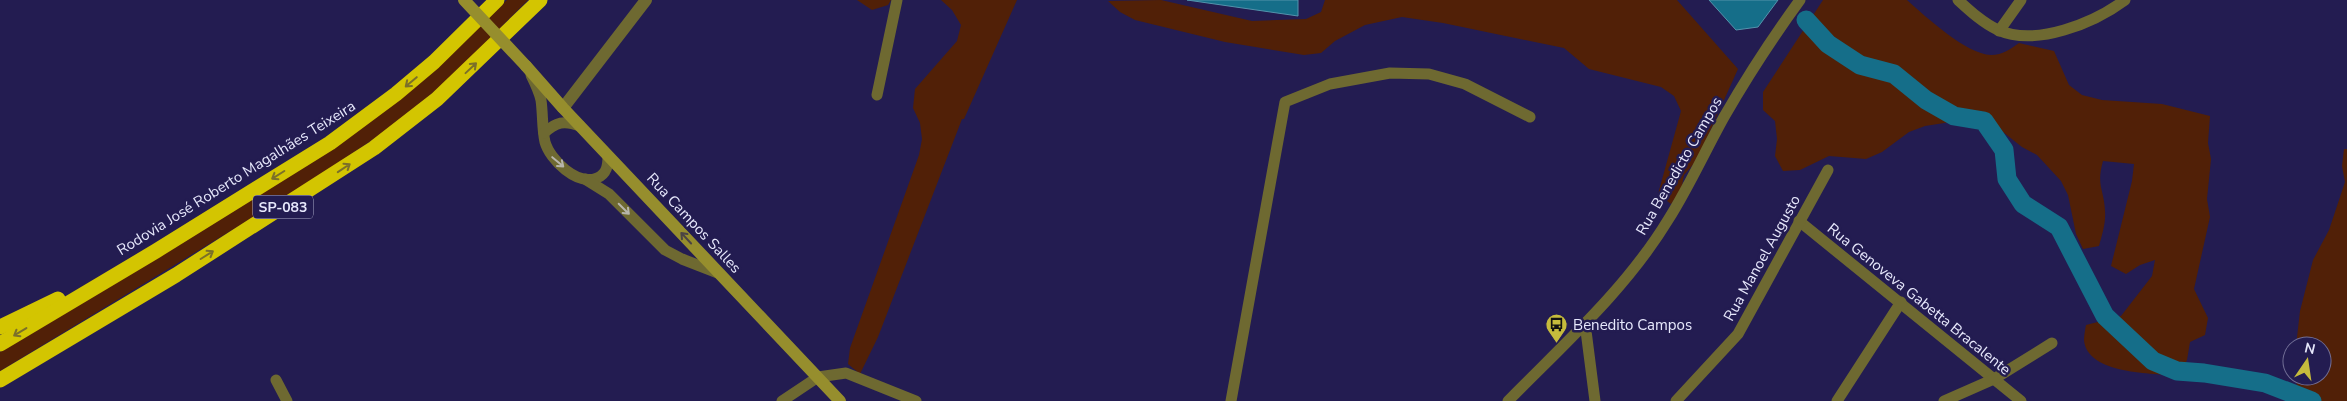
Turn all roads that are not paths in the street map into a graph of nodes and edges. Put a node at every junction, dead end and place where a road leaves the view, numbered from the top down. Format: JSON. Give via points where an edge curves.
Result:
{"nodes":[{"id":1,"x":464,"y":0,"type":"edge"},
{"id":2,"x":497,"y":0,"type":"edge"},
{"id":3,"x":540,"y":0,"type":"edge"},
{"id":4,"x":646,"y":0,"type":"edge"},
{"id":5,"x":897,"y":0,"type":"edge"},
{"id":6,"x":1800,"y":0,"type":"edge"},
{"id":7,"x":1958,"y":0,"type":"edge"},
{"id":8,"x":2021,"y":0,"type":"edge"},
{"id":9,"x":2125,"y":0,"type":"edge"},
{"id":10,"x":1999,"y":31,"type":"junction"},
{"id":11,"x":527,"y":67,"type":"junction"},
{"id":12,"x":877,"y":95,"type":"dead end"},
{"id":13,"x":563,"y":108,"type":"junction"},
{"id":14,"x":1530,"y":116,"type":"dead end"},
{"id":15,"x":580,"y":126,"type":"junction"},
{"id":16,"x":544,"y":133,"type":"junction"},
{"id":17,"x":608,"y":156,"type":"junction"},
{"id":18,"x":1828,"y":170,"type":"dead end"},
{"id":19,"x":585,"y":179,"type":"junction"},
{"id":20,"x":1799,"y":221,"type":"junction"},
{"id":21,"x":156,"y":251,"type":"junction"},
{"id":22,"x":720,"y":273,"type":"junction"},
{"id":23,"x":176,"y":275,"type":"junction"},
{"id":24,"x":1901,"y":302,"type":"junction"},
{"id":25,"x":1585,"y":323,"type":"junction"},
{"id":26,"x":0,"y":327,"type":"edge"},
{"id":27,"x":2052,"y":343,"type":"dead end"},
{"id":28,"x":0,"y":344,"type":"edge"},
{"id":29,"x":818,"y":377,"type":"junction"},
{"id":30,"x":1994,"y":379,"type":"junction"},
{"id":31,"x":0,"y":380,"type":"edge"},
{"id":32,"x":276,"y":380,"type":"dead end"},
{"id":33,"x":0,"y":392,"type":"edge"},
{"id":34,"x":287,"y":401,"type":"edge"},
{"id":35,"x":782,"y":401,"type":"edge"},
{"id":36,"x":840,"y":401,"type":"edge"},
{"id":37,"x":916,"y":401,"type":"edge"},
{"id":38,"x":1231,"y":401,"type":"edge"},
{"id":39,"x":1508,"y":401,"type":"edge"},
{"id":40,"x":1596,"y":401,"type":"edge"},
{"id":41,"x":1676,"y":401,"type":"edge"},
{"id":42,"x":1838,"y":401,"type":"edge"},
{"id":43,"x":1944,"y":401,"type":"edge"},
{"id":44,"x":2021,"y":401,"type":"edge"}],
"edges":[{"from":1,"to":11,"type":"main road","name":"Rua Campos Salles","bridge":true},
{"from":2,"to":21,"type":"highway","name":"Rodovia José Roberto Magalhães Teixeira","number":"SP-083","one_way":true,"via":[[434,62],[363,120]]},
{"from":23,"to":3,"type":"highway","number":"SP-083","one_way":true,"via":[[340,171],[408,122],[489,52]]},
{"from":4,"to":13,"type":"street"},
{"from":5,"to":12,"type":"street"},
{"from":6,"to":25,"type":"street","name":"Rua Benedicto Campos","via":[[1724,116],[1668,220],[1631,272]]},
{"from":7,"to":10,"type":"street"},
{"from":8,"to":10,"type":"street"},
{"from":9,"to":10,"type":"street","via":[[2107,13],[2045,35],[2022,36]]},
{"from":11,"to":13,"type":"main road","name":"Rua Campos Salles"},
{"from":11,"to":16,"type":"street","via":[[541,101]]},
{"from":13,"to":15,"type":"main road","name":"Rua Campos Salles"},
{"from":13,"to":16,"type":"street"},
{"from":14,"to":38,"type":"street","via":[[1465,84],[1429,74],[1390,73],[1330,84],[1285,102]]},
{"from":15,"to":16,"type":"street","via":[[560,122]]},
{"from":15,"to":17,"type":"main road","name":"Rua Campos Salles"},
{"from":16,"to":19,"type":"street","one_way":true,"via":[[551,156],[572,174]]},
{"from":17,"to":19,"type":"street","via":[[608,166],[602,176]]},
{"from":22,"to":17,"type":"main road","name":"Rua Campos Salles","one_way":true},
{"from":18,"to":20,"type":"street","name":"Rua Manoel Augusto"},
{"from":19,"to":22,"type":"street","one_way":true,"via":[[609,194],[664,250]]},
{"from":20,"to":24,"type":"street","name":"Rua Genoveva Gabetta Bracalente"},
{"from":20,"to":41,"type":"street","name":"Rua Manoel Augusto","via":[[1738,334]]},
{"from":21,"to":26,"type":"highway"},
{"from":21,"to":28,"type":"highway","name":"Rodovia José Roberto Magalhães Teixeira","number":"SP-083","one_way":true},
{"from":22,"to":29,"type":"main road","name":"Rua Campos Salles"},
{"from":23,"to":31,"type":"highway","number":"SP-083"},
{"from":23,"to":33,"type":"highway"},
{"from":24,"to":30,"type":"street","name":"Rua Genoveva Gabetta Bracalente"},
{"from":24,"to":42,"type":"street"},
{"from":25,"to":39,"type":"street","name":"Rua Benedicto Campos"},
{"from":25,"to":40,"type":"street"},
{"from":27,"to":30,"type":"street"},
{"from":29,"to":35,"type":"street"},
{"from":29,"to":36,"type":"main road","name":"Rua Campos Salles"},
{"from":29,"to":37,"type":"street","via":[[846,373]]},
{"from":30,"to":43,"type":"street"},
{"from":30,"to":44,"type":"street","name":"Rua Genoveva Gabetta Bracalente"},
{"from":32,"to":34,"type":"street"}]}
